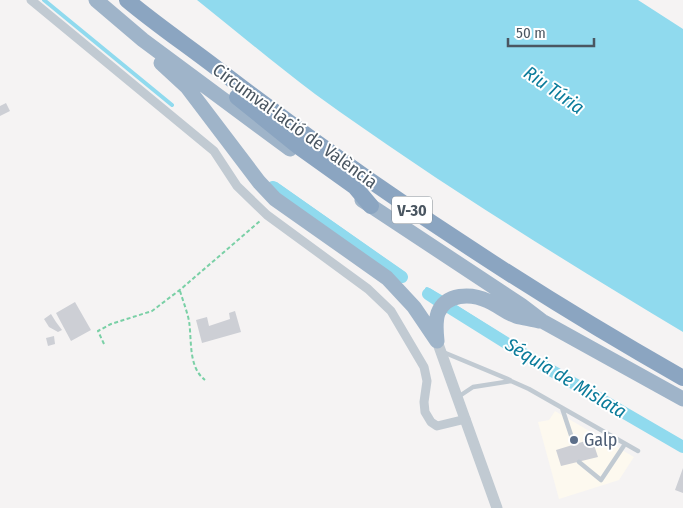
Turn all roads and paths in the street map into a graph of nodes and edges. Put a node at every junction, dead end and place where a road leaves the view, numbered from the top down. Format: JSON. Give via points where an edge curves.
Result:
{"nodes":[{"id":1,"x":31,"y":0,"type":"edge"},
{"id":2,"x":96,"y":0,"type":"edge"},
{"id":3,"x":127,"y":0,"type":"edge"},
{"id":4,"x":154,"y":23,"type":"junction"},
{"id":5,"x":143,"y":40,"type":"junction"},
{"id":6,"x":371,"y":206,"type":"junction"},
{"id":7,"x":267,"y":215,"type":"junction"},
{"id":8,"x":180,"y":291,"type":"junction"},
{"id":9,"x":542,"y":321,"type":"junction"},
{"id":10,"x":104,"y":344,"type":"dead end"},
{"id":11,"x":440,"y":346,"type":"junction"},
{"id":12,"x":683,"y":378,"type":"edge"},
{"id":13,"x":205,"y":380,"type":"dead end"},
{"id":14,"x":511,"y":381,"type":"junction"},
{"id":15,"x":458,"y":397,"type":"junction"},
{"id":16,"x":683,"y":399,"type":"edge"},
{"id":17,"x":562,"y":408,"type":"junction"},
{"id":18,"x":466,"y":419,"type":"junction"},
{"id":19,"x":574,"y":444,"type":"dead end"},
{"id":20,"x":625,"y":444,"type":"junction"},
{"id":21,"x":638,"y":451,"type":"dead end"},
{"id":22,"x":579,"y":462,"type":"dead end"},
{"id":23,"x":497,"y":508,"type":"edge"}],
"edges":[{"from":1,"to":7,"type":"street","via":[[214,151],[237,186]]},
{"from":2,"to":5,"type":"highway","name":"Circumval·lació de València","number":"V-30"},
{"from":3,"to":4,"type":"highway","name":"Circumval·lació de València","number":"V-30"},
{"from":4,"to":6,"type":"highway","via":[[172,45],[299,147],[355,187]]},
{"from":4,"to":12,"type":"highway","name":"Circumval·lació de València","number":"V-30","via":[[369,181],[458,241],[530,288]]},
{"from":5,"to":6,"type":"highway","name":"Circumval·lació de València","number":"V-30","via":[[240,114]]},
{"from":5,"to":11,"type":"highway","via":[[159,61],[187,87],[264,188],[387,278],[414,307]]},
{"from":6,"to":9,"type":"highway","name":"Circumval·lació de València","number":"V-30"},
{"from":7,"to":8,"type":"path"},
{"from":7,"to":18,"type":"street","via":[[368,289],[391,311],[424,367],[427,380],[425,412],[431,422],[437,426]]},
{"from":8,"to":10,"type":"path","via":[[152,311],[111,324],[98,332]]},
{"from":8,"to":13,"type":"path","via":[[198,375]]},
{"from":9,"to":11,"type":"highway","via":[[514,316],[474,295],[462,296],[451,299],[438,313]]},
{"from":9,"to":16,"type":"highway","name":"Circumval·lació de València","number":"V-30"},
{"from":11,"to":14,"type":"lane"},
{"from":11,"to":15,"type":"street"},
{"from":14,"to":15,"type":"lane","via":[[473,386]]},
{"from":14,"to":17,"type":"lane"},
{"from":15,"to":18,"type":"street"},
{"from":17,"to":19,"type":"lane"},
{"from":17,"to":20,"type":"lane"},
{"from":18,"to":23,"type":"street"},
{"from":20,"to":21,"type":"lane"},
{"from":20,"to":22,"type":"lane","via":[[601,480]]}]}
